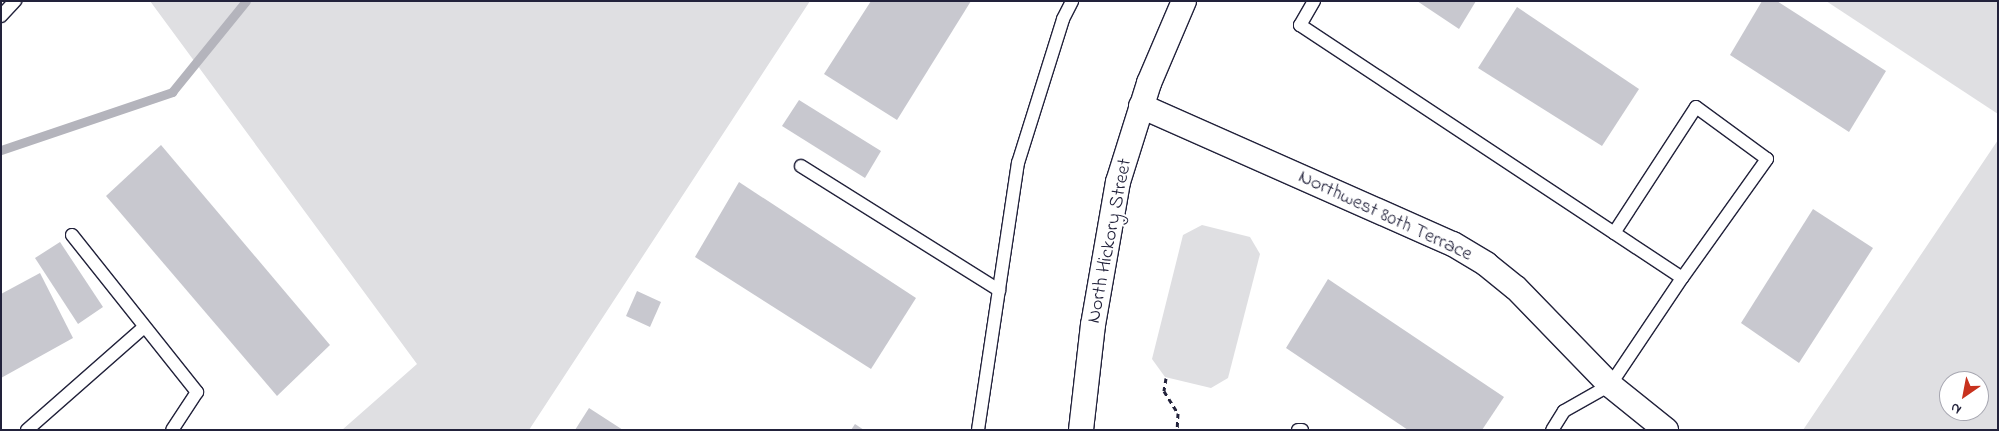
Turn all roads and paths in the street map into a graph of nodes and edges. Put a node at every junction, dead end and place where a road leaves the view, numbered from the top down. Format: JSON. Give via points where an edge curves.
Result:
{"nodes":[{"id":1,"x":15,"y":1,"type":"edge"},
{"id":2,"x":1072,"y":1,"type":"edge"},
{"id":3,"x":1184,"y":1,"type":"edge"},
{"id":4,"x":1314,"y":1,"type":"edge"},
{"id":5,"x":1,"y":16,"type":"edge"},
{"id":6,"x":1141,"y":106,"type":"junction"},
{"id":7,"x":801,"y":166,"type":"dead end"},
{"id":8,"x":1614,"y":233,"type":"junction"},
{"id":9,"x":72,"y":235,"type":"dead end"},
{"id":10,"x":1682,"y":278,"type":"junction"},
{"id":11,"x":999,"y":290,"type":"junction"},
{"id":12,"x":143,"y":328,"type":"junction"},
{"id":13,"x":1166,"y":378,"type":"dead end"},
{"id":14,"x":1610,"y":385,"type":"junction"},
{"id":15,"x":27,"y":430,"type":"edge"},
{"id":16,"x":172,"y":430,"type":"edge"},
{"id":17,"x":978,"y":430,"type":"edge"},
{"id":18,"x":1081,"y":430,"type":"edge"},
{"id":19,"x":1177,"y":430,"type":"edge"},
{"id":20,"x":1298,"y":430,"type":"edge"},
{"id":21,"x":1302,"y":430,"type":"edge"},
{"id":22,"x":1552,"y":430,"type":"edge"},
{"id":23,"x":1666,"y":430,"type":"edge"}],
"edges":[{"from":1,"to":5,"type":"lane"},
{"from":2,"to":11,"type":"lane","via":[[1063,19],[1018,163]]},
{"from":3,"to":6,"type":"street","name":"North Hickory Street"},
{"from":4,"to":8,"type":"lane","via":[[1300,25]]},
{"from":6,"to":14,"type":"street","name":"Northwest 80th Terrace","via":[[1453,244],[1516,288]]},
{"from":6,"to":18,"type":"street","name":"North Hickory Street","via":[[1118,182],[1093,325]]},
{"from":7,"to":11,"type":"lane"},
{"from":8,"to":10,"type":"lane"},
{"from":8,"to":10,"type":"lane","via":[[1696,107],[1767,159]]},
{"from":9,"to":12,"type":"lane"},
{"from":10,"to":14,"type":"lane"},
{"from":11,"to":17,"type":"lane"},
{"from":12,"to":15,"type":"lane"},
{"from":12,"to":16,"type":"lane","via":[[196,392]]},
{"from":13,"to":19,"type":"path","via":[[1164,391],[1178,413]]},
{"from":14,"to":22,"type":"lane","via":[[1564,410]]},
{"from":14,"to":23,"type":"street","name":"Northwest 80th Terrace"},
{"from":20,"to":21,"type":"lane"}]}
